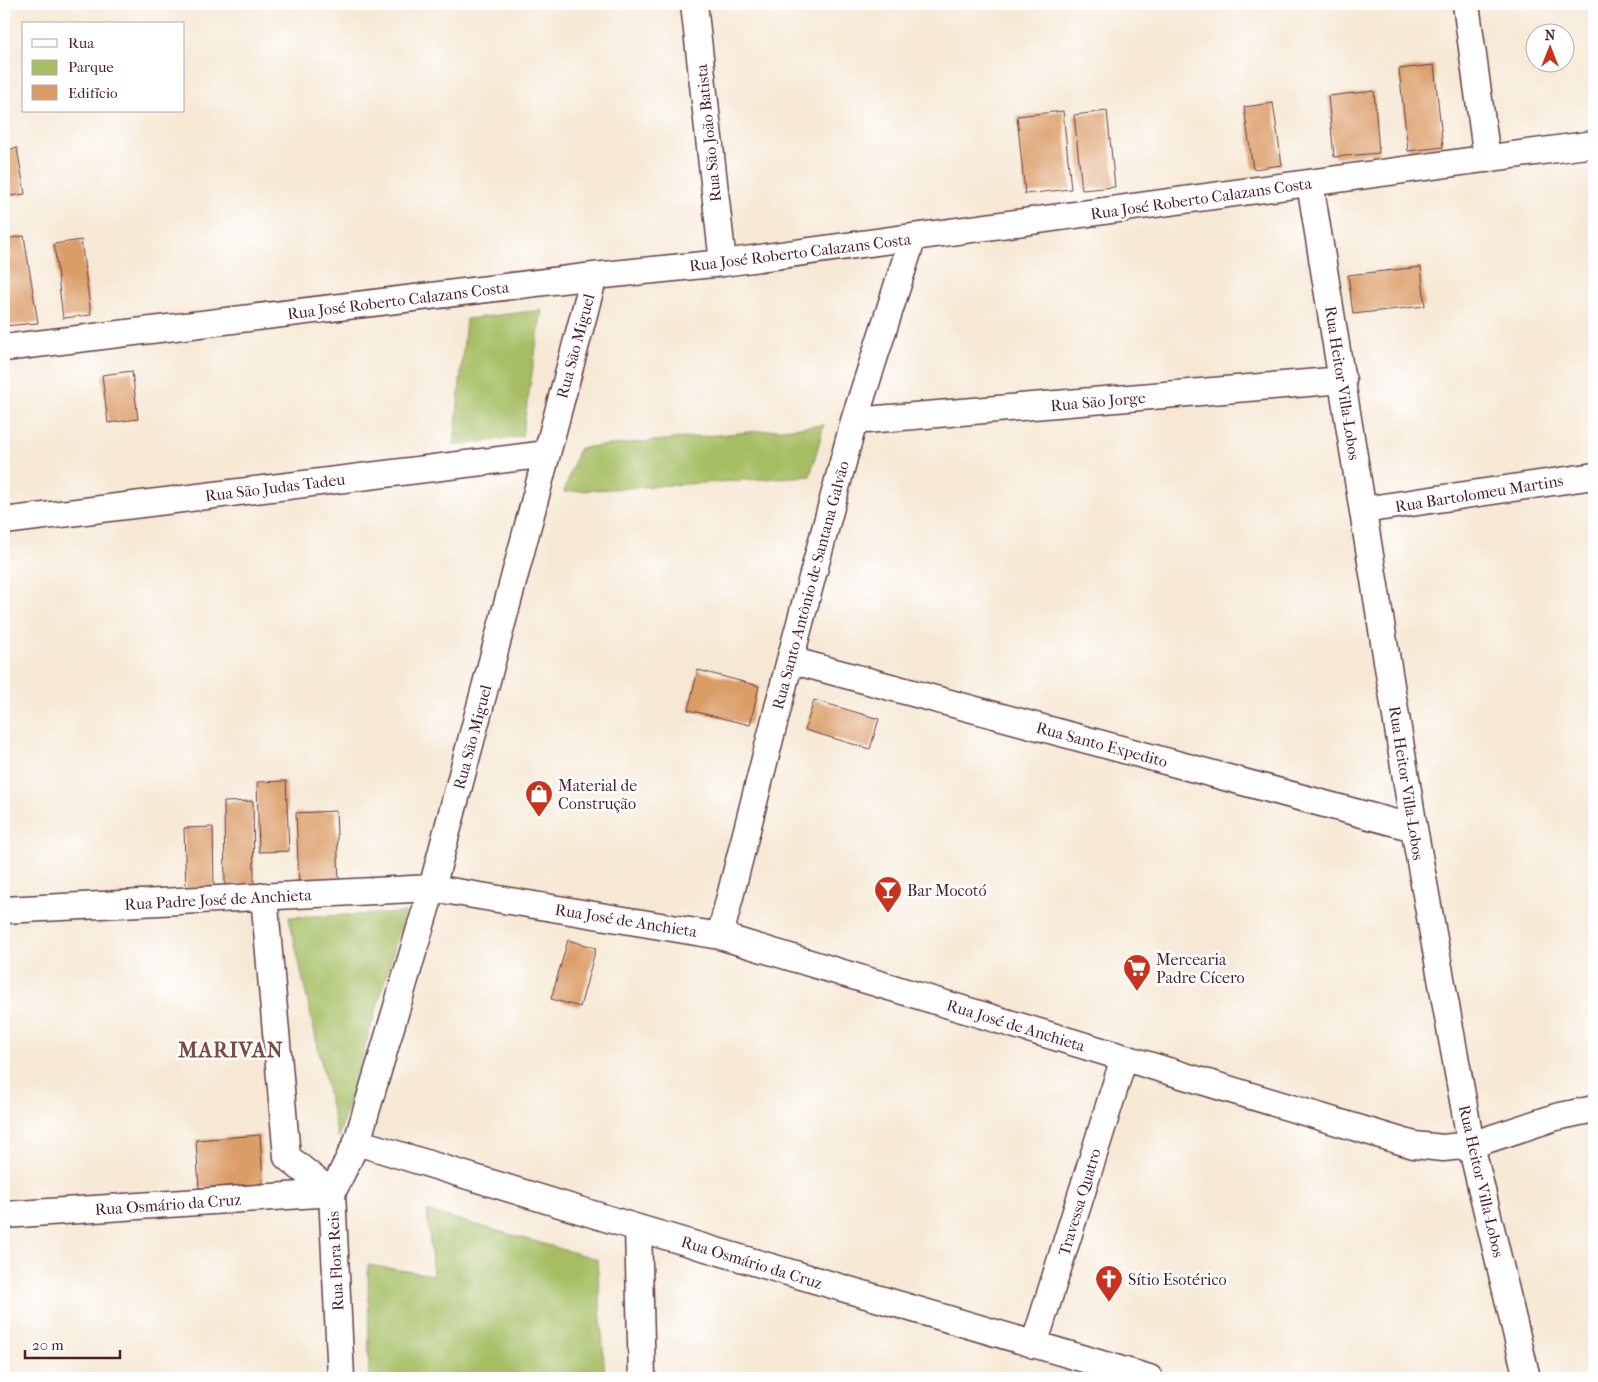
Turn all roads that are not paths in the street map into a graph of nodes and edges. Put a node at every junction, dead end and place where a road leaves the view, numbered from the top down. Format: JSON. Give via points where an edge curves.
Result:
{"nodes":[{"id":1,"x":694,"y":4,"type":"edge"},
{"id":2,"x":1466,"y":4,"type":"edge"},
{"id":3,"x":1594,"y":144,"type":"edge"},
{"id":4,"x":1487,"y":159,"type":"junction"},
{"id":5,"x":1310,"y":183,"type":"junction"},
{"id":6,"x":913,"y":237,"type":"junction"},
{"id":7,"x":722,"y":263,"type":"junction"},
{"id":8,"x":594,"y":276,"type":"junction"},
{"id":9,"x":4,"y":348,"type":"edge"},
{"id":10,"x":1342,"y":380,"type":"junction"},
{"id":11,"x":854,"y":421,"type":"junction"},
{"id":12,"x":547,"y":454,"type":"junction"},
{"id":13,"x":1594,"y":476,"type":"edge"},
{"id":14,"x":1363,"y":510,"type":"junction"},
{"id":15,"x":4,"y":521,"type":"edge"},
{"id":16,"x":790,"y":660,"type":"junction"},
{"id":17,"x":1414,"y":828,"type":"junction"},
{"id":18,"x":432,"y":888,"type":"junction"},
{"id":19,"x":264,"y":896,"type":"junction"},
{"id":20,"x":4,"y":910,"type":"edge"},
{"id":21,"x":720,"y":936,"type":"junction"},
{"id":22,"x":1124,"y":1058,"type":"junction"},
{"id":23,"x":1594,"y":1109,"type":"edge"},
{"id":24,"x":357,"y":1142,"type":"junction"},
{"id":25,"x":1472,"y":1146,"type":"junction"},
{"id":26,"x":332,"y":1193,"type":"junction"},
{"id":27,"x":4,"y":1215,"type":"edge"},
{"id":28,"x":638,"y":1228,"type":"junction"},
{"id":29,"x":1034,"y":1346,"type":"junction"},
{"id":30,"x":340,"y":1378,"type":"edge"},
{"id":31,"x":642,"y":1378,"type":"edge"},
{"id":32,"x":1149,"y":1378,"type":"edge"},
{"id":33,"x":1527,"y":1378,"type":"edge"}],
"edges":[{"from":1,"to":7,"type":"street","name":"Rua São João Batista"},
{"from":2,"to":4,"type":"street"},
{"from":3,"to":4,"type":"street","name":"Rua José Roberto Calazans Costa"},
{"from":4,"to":5,"type":"street","name":"Rua José Roberto Calazans Costa"},
{"from":5,"to":6,"type":"street","name":"Rua José Roberto Calazans Costa"},
{"from":5,"to":10,"type":"street","name":"Rua Heitor Villa-Lobos"},
{"from":6,"to":7,"type":"street","name":"Rua José Roberto Calazans Costa"},
{"from":6,"to":11,"type":"street","name":"Rua Santo Antônio de Santana Galvão"},
{"from":7,"to":8,"type":"street","name":"Rua José Roberto Calazans Costa"},
{"from":8,"to":9,"type":"street","name":"Rua José Roberto Calazans Costa"},
{"from":8,"to":12,"type":"street","name":"Rua São Miguel"},
{"from":10,"to":11,"type":"street","name":"Rua São Jorge"},
{"from":10,"to":14,"type":"street","name":"Rua Heitor Villa-Lobos"},
{"from":11,"to":16,"type":"street","name":"Rua Santo Antônio de Santana Galvão"},
{"from":12,"to":15,"type":"street","name":"Rua São Judas Tadeu"},
{"from":12,"to":18,"type":"street","name":"Rua São Miguel"},
{"from":13,"to":14,"type":"street","name":"Rua Bartolomeu Martins"},
{"from":14,"to":17,"type":"street","name":"Rua Heitor Villa-Lobos"},
{"from":16,"to":17,"type":"street","name":"Rua Santo Expedito"},
{"from":16,"to":21,"type":"street","name":"Rua Santo Antônio de Santana Galvão"},
{"from":17,"to":25,"type":"street","name":"Rua Heitor Villa-Lobos"},
{"from":18,"to":19,"type":"street","name":"Rua Padre José de Anchieta"},
{"from":18,"to":21,"type":"street","name":"Rua José de Anchieta"},
{"from":18,"to":24,"type":"street","name":"Rua São Miguel"},
{"from":19,"to":20,"type":"street","name":"Rua Padre José de Anchieta"},
{"from":19,"to":26,"type":"street","name":"Rua Flora Reis","via":[[287,1156]]},
{"from":21,"to":22,"type":"street","name":"Rua José de Anchieta"},
{"from":22,"to":25,"type":"street","name":"Rua José de Anchieta","via":[[1414,1145]]},
{"from":22,"to":29,"type":"street","name":"Travessa Quatro"},
{"from":23,"to":25,"type":"street","name":"Rua José de Anchieta","via":[[1556,1116]]},
{"from":24,"to":26,"type":"street","name":"Rua São Miguel"},
{"from":24,"to":28,"type":"street","name":"Rua Osmário da Cruz"},
{"from":25,"to":33,"type":"street","name":"Rua Heitor Villa-Lobos"},
{"from":26,"to":27,"type":"street","name":"Rua Osmário da Cruz"},
{"from":26,"to":30,"type":"street","name":"Rua Flora Reis"},
{"from":28,"to":29,"type":"street","name":"Rua Osmário da Cruz"},
{"from":28,"to":31,"type":"street"},
{"from":29,"to":32,"type":"street","name":"Rua Osmário da Cruz"}]}
